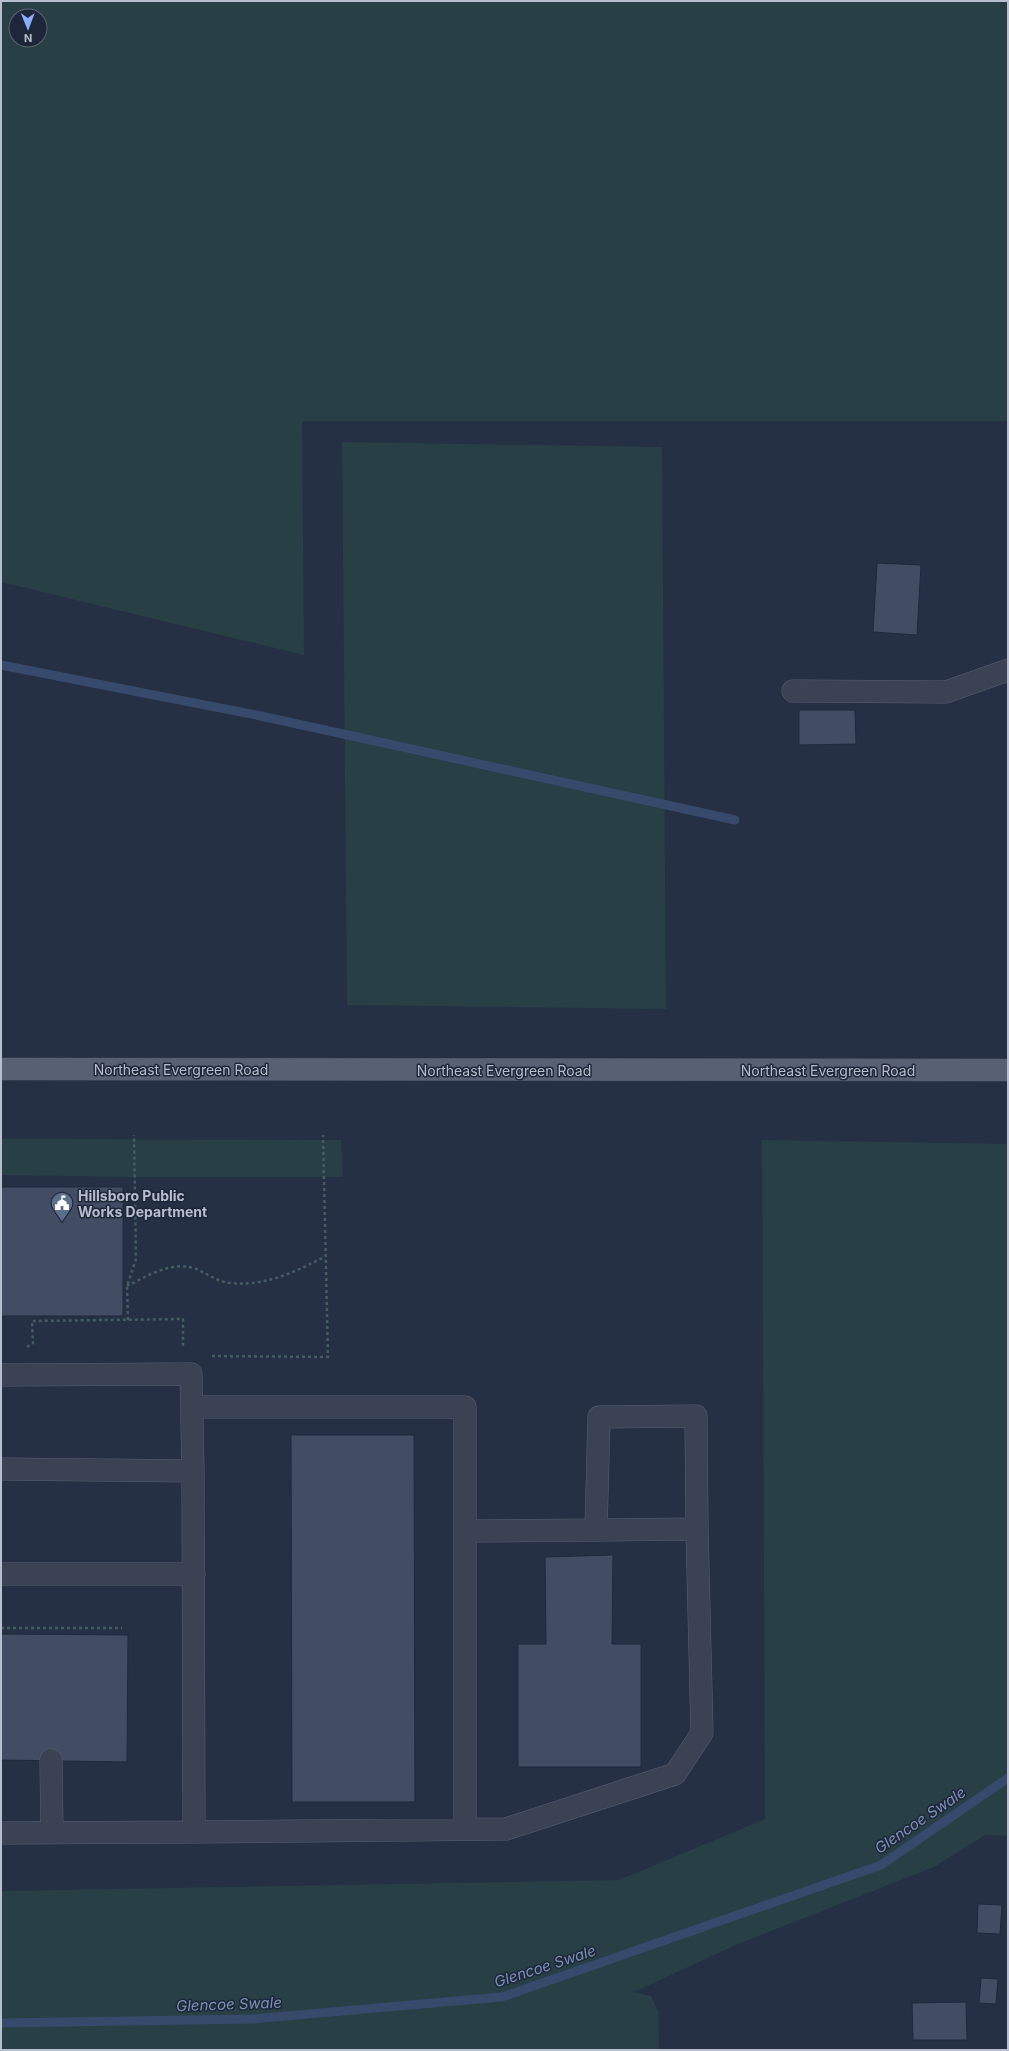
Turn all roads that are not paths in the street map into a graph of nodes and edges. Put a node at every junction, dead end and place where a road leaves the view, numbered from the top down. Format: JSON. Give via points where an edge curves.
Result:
{"nodes":[{"id":1,"x":1008,"y":670,"type":"edge"},
{"id":2,"x":793,"y":691,"type":"dead end"},
{"id":3,"x":1,"y":1069,"type":"edge"},
{"id":4,"x":1008,"y":1070,"type":"edge"},
{"id":5,"x":1,"y":1375,"type":"edge"},
{"id":6,"x":192,"y":1407,"type":"junction"},
{"id":7,"x":1,"y":1469,"type":"edge"},
{"id":8,"x":193,"y":1471,"type":"junction"},
{"id":9,"x":697,"y":1529,"type":"junction"},
{"id":10,"x":596,"y":1530,"type":"junction"},
{"id":11,"x":465,"y":1531,"type":"junction"},
{"id":12,"x":1,"y":1574,"type":"edge"},
{"id":13,"x":194,"y":1574,"type":"junction"},
{"id":14,"x":52,"y":1760,"type":"dead end"},
{"id":15,"x":465,"y":1830,"type":"junction"},
{"id":16,"x":194,"y":1832,"type":"junction"},
{"id":17,"x":1,"y":1833,"type":"edge"},
{"id":18,"x":52,"y":1833,"type":"junction"}],
"edges":[{"from":1,"to":2,"type":"lane","via":[[946,692]]},
{"from":3,"to":4,"type":"main road","name":"Northeast Evergreen Road"},
{"from":5,"to":6,"type":"lane","via":[[191,1374]]},
{"from":6,"to":8,"type":"lane"},
{"from":6,"to":11,"type":"lane","via":[[465,1407]]},
{"from":7,"to":8,"type":"lane"},
{"from":8,"to":13,"type":"lane"},
{"from":9,"to":10,"type":"lane"},
{"from":9,"to":10,"type":"lane","via":[[696,1416],[599,1417]]},
{"from":9,"to":15,"type":"lane","via":[[702,1732],[675,1774],[506,1829]]},
{"from":10,"to":11,"type":"lane"},
{"from":11,"to":15,"type":"lane"},
{"from":12,"to":13,"type":"lane"},
{"from":13,"to":16,"type":"lane"},
{"from":14,"to":18,"type":"lane"},
{"from":15,"to":16,"type":"lane"},
{"from":16,"to":18,"type":"lane"},
{"from":17,"to":18,"type":"lane"}]}
